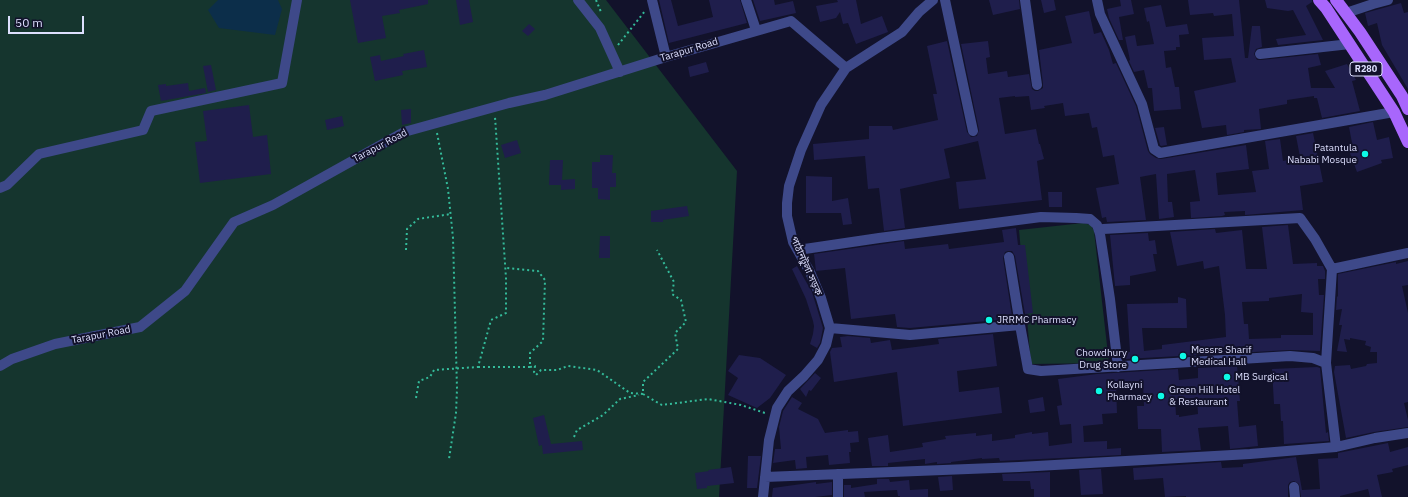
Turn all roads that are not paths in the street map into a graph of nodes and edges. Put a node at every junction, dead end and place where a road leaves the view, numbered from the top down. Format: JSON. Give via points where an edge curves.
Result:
{"nodes":[{"id":1,"x":297,"y":0,"type":"edge"},
{"id":2,"x":578,"y":0,"type":"edge"},
{"id":3,"x":746,"y":0,"type":"edge"},
{"id":4,"x":933,"y":0,"type":"edge"},
{"id":5,"x":945,"y":0,"type":"edge"},
{"id":6,"x":1025,"y":0,"type":"edge"},
{"id":7,"x":1097,"y":0,"type":"edge"},
{"id":8,"x":1319,"y":0,"type":"edge"},
{"id":9,"x":1336,"y":0,"type":"edge"},
{"id":10,"x":1388,"y":0,"type":"edge"},
{"id":11,"x":652,"y":1,"type":"edge"},
{"id":12,"x":1346,"y":13,"type":"junction"},
{"id":13,"x":756,"y":30,"type":"junction"},
{"id":14,"x":1350,"y":44,"type":"junction"},
{"id":15,"x":1260,"y":54,"type":"dead end"},
{"id":16,"x":666,"y":57,"type":"junction"},
{"id":17,"x":846,"y":68,"type":"junction"},
{"id":18,"x":620,"y":72,"type":"junction"},
{"id":19,"x":1037,"y":85,"type":"dead end"},
{"id":20,"x":1408,"y":109,"type":"edge"},
{"id":21,"x":1394,"y":112,"type":"junction"},
{"id":22,"x":973,"y":131,"type":"dead end"},
{"id":23,"x":1408,"y":142,"type":"edge"},
{"id":24,"x":0,"y":188,"type":"edge"},
{"id":25,"x":1103,"y":229,"type":"dead end"},
{"id":26,"x":798,"y":250,"type":"junction"},
{"id":27,"x":1408,"y":253,"type":"edge"},
{"id":28,"x":1009,"y":257,"type":"dead end"},
{"id":29,"x":1332,"y":269,"type":"junction"},
{"id":30,"x":1020,"y":325,"type":"junction"},
{"id":31,"x":830,"y":328,"type":"junction"},
{"id":32,"x":1326,"y":363,"type":"junction"},
{"id":33,"x":0,"y":366,"type":"edge"},
{"id":34,"x":1118,"y":367,"type":"junction"},
{"id":35,"x":1408,"y":433,"type":"edge"},
{"id":36,"x":1336,"y":447,"type":"junction"},
{"id":37,"x":838,"y":474,"type":"junction"},
{"id":38,"x":765,"y":477,"type":"junction"},
{"id":39,"x":763,"y":497,"type":"edge"},
{"id":40,"x":838,"y":497,"type":"edge"}],
"edges":[{"from":1,"to":24,"type":"street","via":[[282,83],[151,111],[143,130],[39,154],[7,185]]},
{"from":2,"to":18,"type":"street","via":[[600,28]]},
{"from":3,"to":13,"type":"street"},
{"from":4,"to":17,"type":"street","name":"পাঠানটুলা সড়ক","via":[[902,32]]},
{"from":5,"to":22,"type":"street"},
{"from":6,"to":19,"type":"street"},
{"from":7,"to":21,"type":"street","via":[[1100,14],[1142,104],[1154,150],[1160,152]]},
{"from":8,"to":14,"type":"main road","number":"R280"},
{"from":9,"to":12,"type":"main road","number":"R280"},
{"from":10,"to":12,"type":"street"},
{"from":11,"to":16,"type":"street"},
{"from":12,"to":20,"type":"main road","number":"R280","via":[[1402,96]]},
{"from":13,"to":16,"type":"street","name":"Tarapur Road"},
{"from":13,"to":17,"type":"street","name":"Tarapur Road","via":[[791,21]]},
{"from":14,"to":15,"type":"street"},
{"from":14,"to":21,"type":"main road","number":"R280"},
{"from":16,"to":18,"type":"street","name":"Tarapur Road"},
{"from":17,"to":26,"type":"street","name":"পাঠানটুলা সড়ক","via":[[821,105],[801,150],[789,186],[787,216],[793,242]]},
{"from":18,"to":33,"type":"street","name":"Tarapur Road","via":[[545,95],[404,132],[273,205],[234,222],[185,291],[140,327],[55,344],[12,359]]},
{"from":21,"to":23,"type":"main road","number":"R280"},
{"from":25,"to":29,"type":"street","via":[[1300,218]]},
{"from":26,"to":31,"type":"street","name":"পাঠানটুলা সড়ক","via":[[818,291]]},
{"from":26,"to":34,"type":"street","via":[[1041,217],[1090,220],[1097,226],[1100,234]]},
{"from":27,"to":29,"type":"street"},
{"from":28,"to":30,"type":"street"},
{"from":29,"to":32,"type":"street"},
{"from":30,"to":31,"type":"street","via":[[910,335]]},
{"from":30,"to":34,"type":"street","via":[[1028,368],[1041,371]]},
{"from":31,"to":38,"type":"street","via":[[826,345],[818,360],[788,391],[777,408],[769,440]]},
{"from":32,"to":34,"type":"street","via":[[1313,358],[1290,356]]},
{"from":32,"to":36,"type":"street"},
{"from":35,"to":36,"type":"street"},
{"from":36,"to":37,"type":"street","via":[[1130,461]]},
{"from":37,"to":38,"type":"street"},
{"from":37,"to":40,"type":"street"},
{"from":38,"to":39,"type":"street"}]}
